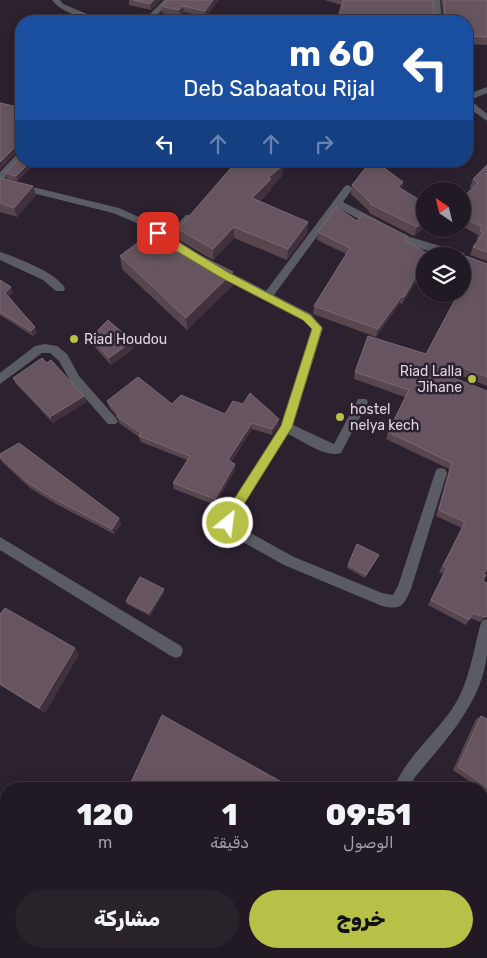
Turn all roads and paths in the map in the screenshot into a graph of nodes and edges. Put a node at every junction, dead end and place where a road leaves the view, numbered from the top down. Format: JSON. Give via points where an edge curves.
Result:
{"nodes":[{"id":1,"x":56,"y":0,"type":"edge"},
{"id":2,"x":168,"y":0,"type":"edge"},
{"id":3,"x":436,"y":0,"type":"edge"},
{"id":4,"x":84,"y":15,"type":"edge"},
{"id":5,"x":153,"y":15,"type":"edge"},
{"id":6,"x":437,"y":15,"type":"edge"},
{"id":7,"x":487,"y":90,"type":"edge"},
{"id":8,"x":473,"y":96,"type":"edge"},
{"id":9,"x":473,"y":105,"type":"edge"},
{"id":10,"x":487,"y":118,"type":"edge"},
{"id":11,"x":15,"y":162,"type":"edge"},
{"id":12,"x":0,"y":178,"type":"edge"},
{"id":13,"x":0,"y":182,"type":"edge"},
{"id":14,"x":348,"y":188,"type":"dead end"},
{"id":15,"x":337,"y":203,"type":"junction"},
{"id":16,"x":199,"y":206,"type":"edge"},
{"id":17,"x":430,"y":247,"type":"edge"},
{"id":18,"x":0,"y":256,"type":"edge"},
{"id":19,"x":209,"y":266,"type":"edge"},
{"id":20,"x":60,"y":288,"type":"dead end"},
{"id":21,"x":268,"y":296,"type":"junction"},
{"id":22,"x":0,"y":379,"type":"edge"},
{"id":23,"x":362,"y":402,"type":"dead end"},
{"id":24,"x":112,"y":421,"type":"dead end"},
{"id":25,"x":286,"y":427,"type":"junction"},
{"id":26,"x":441,"y":473,"type":"dead end"},
{"id":27,"x":0,"y":543,"type":"edge"},
{"id":28,"x":486,"y":630,"type":"edge"},
{"id":29,"x":176,"y":651,"type":"dead end"},
{"id":30,"x":405,"y":782,"type":"edge"}],
"edges":[{"from":1,"to":4,"type":"street","via":[[60,6]]},
{"from":2,"to":5,"type":"street"},
{"from":3,"to":6,"type":"street"},
{"from":7,"to":8,"type":"street"},
{"from":9,"to":10,"type":"street"},
{"from":11,"to":12,"type":"street"},
{"from":13,"to":16,"type":"street","via":[[116,210],[149,225],[172,244]]},
{"from":14,"to":15,"type":"street"},
{"from":15,"to":17,"type":"street","via":[[406,239]]},
{"from":15,"to":21,"type":"street"},
{"from":18,"to":20,"type":"street","via":[[47,276]]},
{"from":19,"to":21,"type":"street"},
{"from":21,"to":25,"type":"street","via":[[318,328]]},
{"from":22,"to":24,"type":"street","via":[[39,349],[54,349],[81,387]]},
{"from":23,"to":25,"type":"street","via":[[338,449],[330,449]]},
{"from":25,"to":26,"type":"street","via":[[228,518],[228,523],[236,533],[289,562],[382,600],[396,602],[404,589]]},
{"from":27,"to":29,"type":"street"},
{"from":28,"to":30,"type":"street","via":[[474,683],[459,711]]}]}
